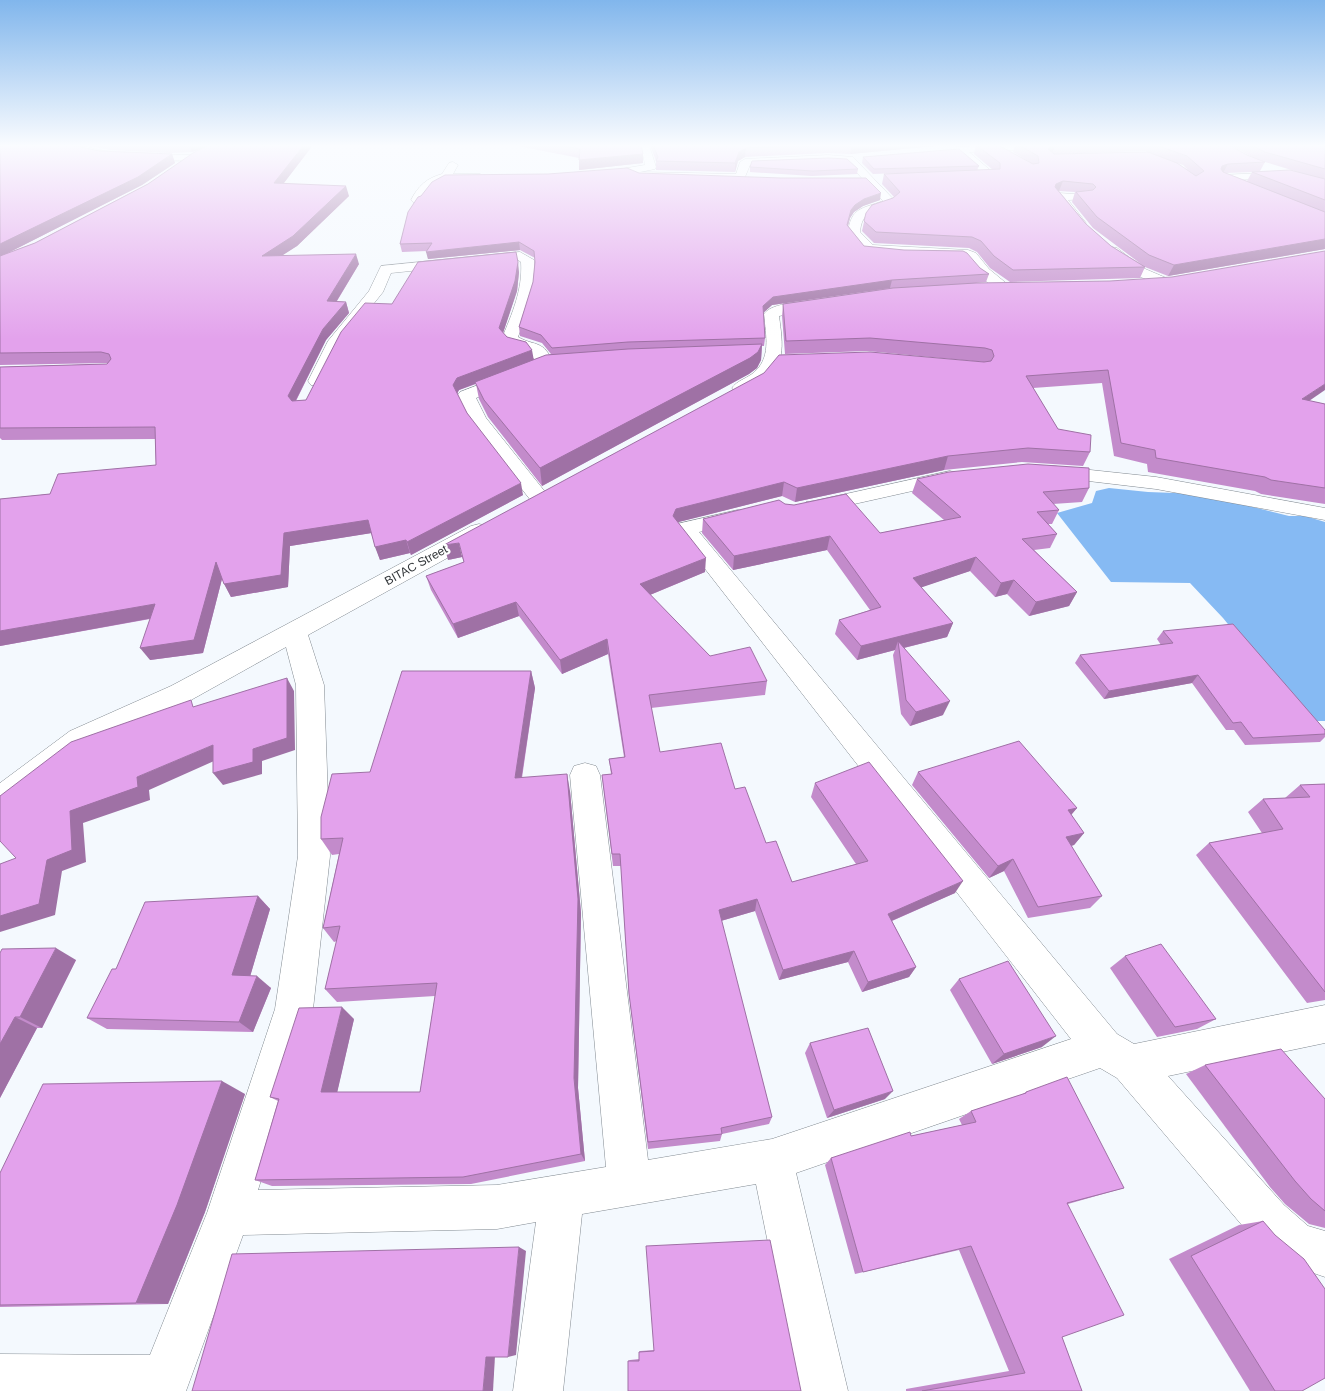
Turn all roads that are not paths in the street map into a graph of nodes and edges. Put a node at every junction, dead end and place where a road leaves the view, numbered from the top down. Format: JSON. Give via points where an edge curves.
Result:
{"nodes":[{"id":1,"x":865,"y":210,"type":"edge"},
{"id":2,"x":1070,"y":210,"type":"edge"},
{"id":3,"x":1088,"y":232,"type":"edge"},
{"id":4,"x":1103,"y":244,"type":"edge"},
{"id":5,"x":1123,"y":286,"type":"edge"},
{"id":6,"x":980,"y":289,"type":"edge"},
{"id":7,"x":844,"y":300,"type":"edge"},
{"id":8,"x":310,"y":392,"type":"edge"},
{"id":9,"x":722,"y":398,"type":"edge"},
{"id":10,"x":1031,"y":470,"type":"edge"},
{"id":11,"x":973,"y":475,"type":"edge"},
{"id":12,"x":557,"y":488,"type":"edge"},
{"id":13,"x":540,"y":498,"type":"junction"},
{"id":14,"x":522,"y":507,"type":"edge"},
{"id":15,"x":763,"y":509,"type":"edge"},
{"id":16,"x":791,"y":512,"type":"edge"},
{"id":17,"x":1325,"y":514,"type":"edge"},
{"id":18,"x":496,"y":522,"type":"edge"},
{"id":19,"x":294,"y":631,"type":"junction"},
{"id":20,"x":585,"y":775,"type":"dead end"},
{"id":21,"x":0,"y":800,"type":"edge"},
{"id":22,"x":1325,"y":1024,"type":"edge"},
{"id":23,"x":1117,"y":1056,"type":"junction"},
{"id":24,"x":772,"y":1160,"type":"junction"},
{"id":25,"x":629,"y":1184,"type":"junction"},
{"id":26,"x":562,"y":1196,"type":"junction"},
{"id":27,"x":229,"y":1213,"type":"junction"},
{"id":28,"x":1325,"y":1254,"type":"edge"},
{"id":29,"x":0,"y":1378,"type":"edge"},
{"id":30,"x":163,"y":1385,"type":"edge"},
{"id":31,"x":538,"y":1391,"type":"edge"},
{"id":32,"x":823,"y":1391,"type":"edge"}],
"edges":[{"from":1,"to":6,"type":"street","via":[[858,214],[854,233],[869,249],[963,253],[971,256],[984,272],[1014,288]]},
{"from":2,"to":3,"type":"street"},
{"from":4,"to":5,"type":"street","via":[[1138,271],[1174,281]]},
{"from":7,"to":9,"type":"street","via":[[777,310],[771,314],[775,357],[756,380]]},
{"from":8,"to":13,"type":"street","via":[[336,341],[376,292],[386,269],[520,256],[527,260],[529,269],[510,338],[516,344],[542,353],[542,366],[466,396],[478,420]]},
{"from":10,"to":17,"type":"street","via":[[1094,474],[1182,487]]},
{"from":11,"to":16,"type":"street","via":[[944,478]]},
{"from":12,"to":13,"type":"street"},
{"from":13,"to":14,"type":"street"},
{"from":15,"to":23,"type":"street","via":[[685,529]]},
{"from":18,"to":19,"type":"street","name":"BITAC Street"},
{"from":19,"to":21,"type":"street","name":"BITAC Street","via":[[181,693],[80,739]]},
{"from":19,"to":27,"type":"street","via":[[310,685],[314,856],[294,1009]]},
{"from":20,"to":25,"type":"street"},
{"from":22,"to":23,"type":"street"},
{"from":23,"to":24,"type":"street"},
{"from":23,"to":28,"type":"street","via":[[1268,1221],[1295,1245]]},
{"from":24,"to":25,"type":"street"},
{"from":24,"to":32,"type":"street"},
{"from":25,"to":26,"type":"street"},
{"from":26,"to":27,"type":"street","via":[[497,1207]]},
{"from":26,"to":31,"type":"street"},
{"from":27,"to":30,"type":"street"},
{"from":29,"to":30,"type":"street"}]}
